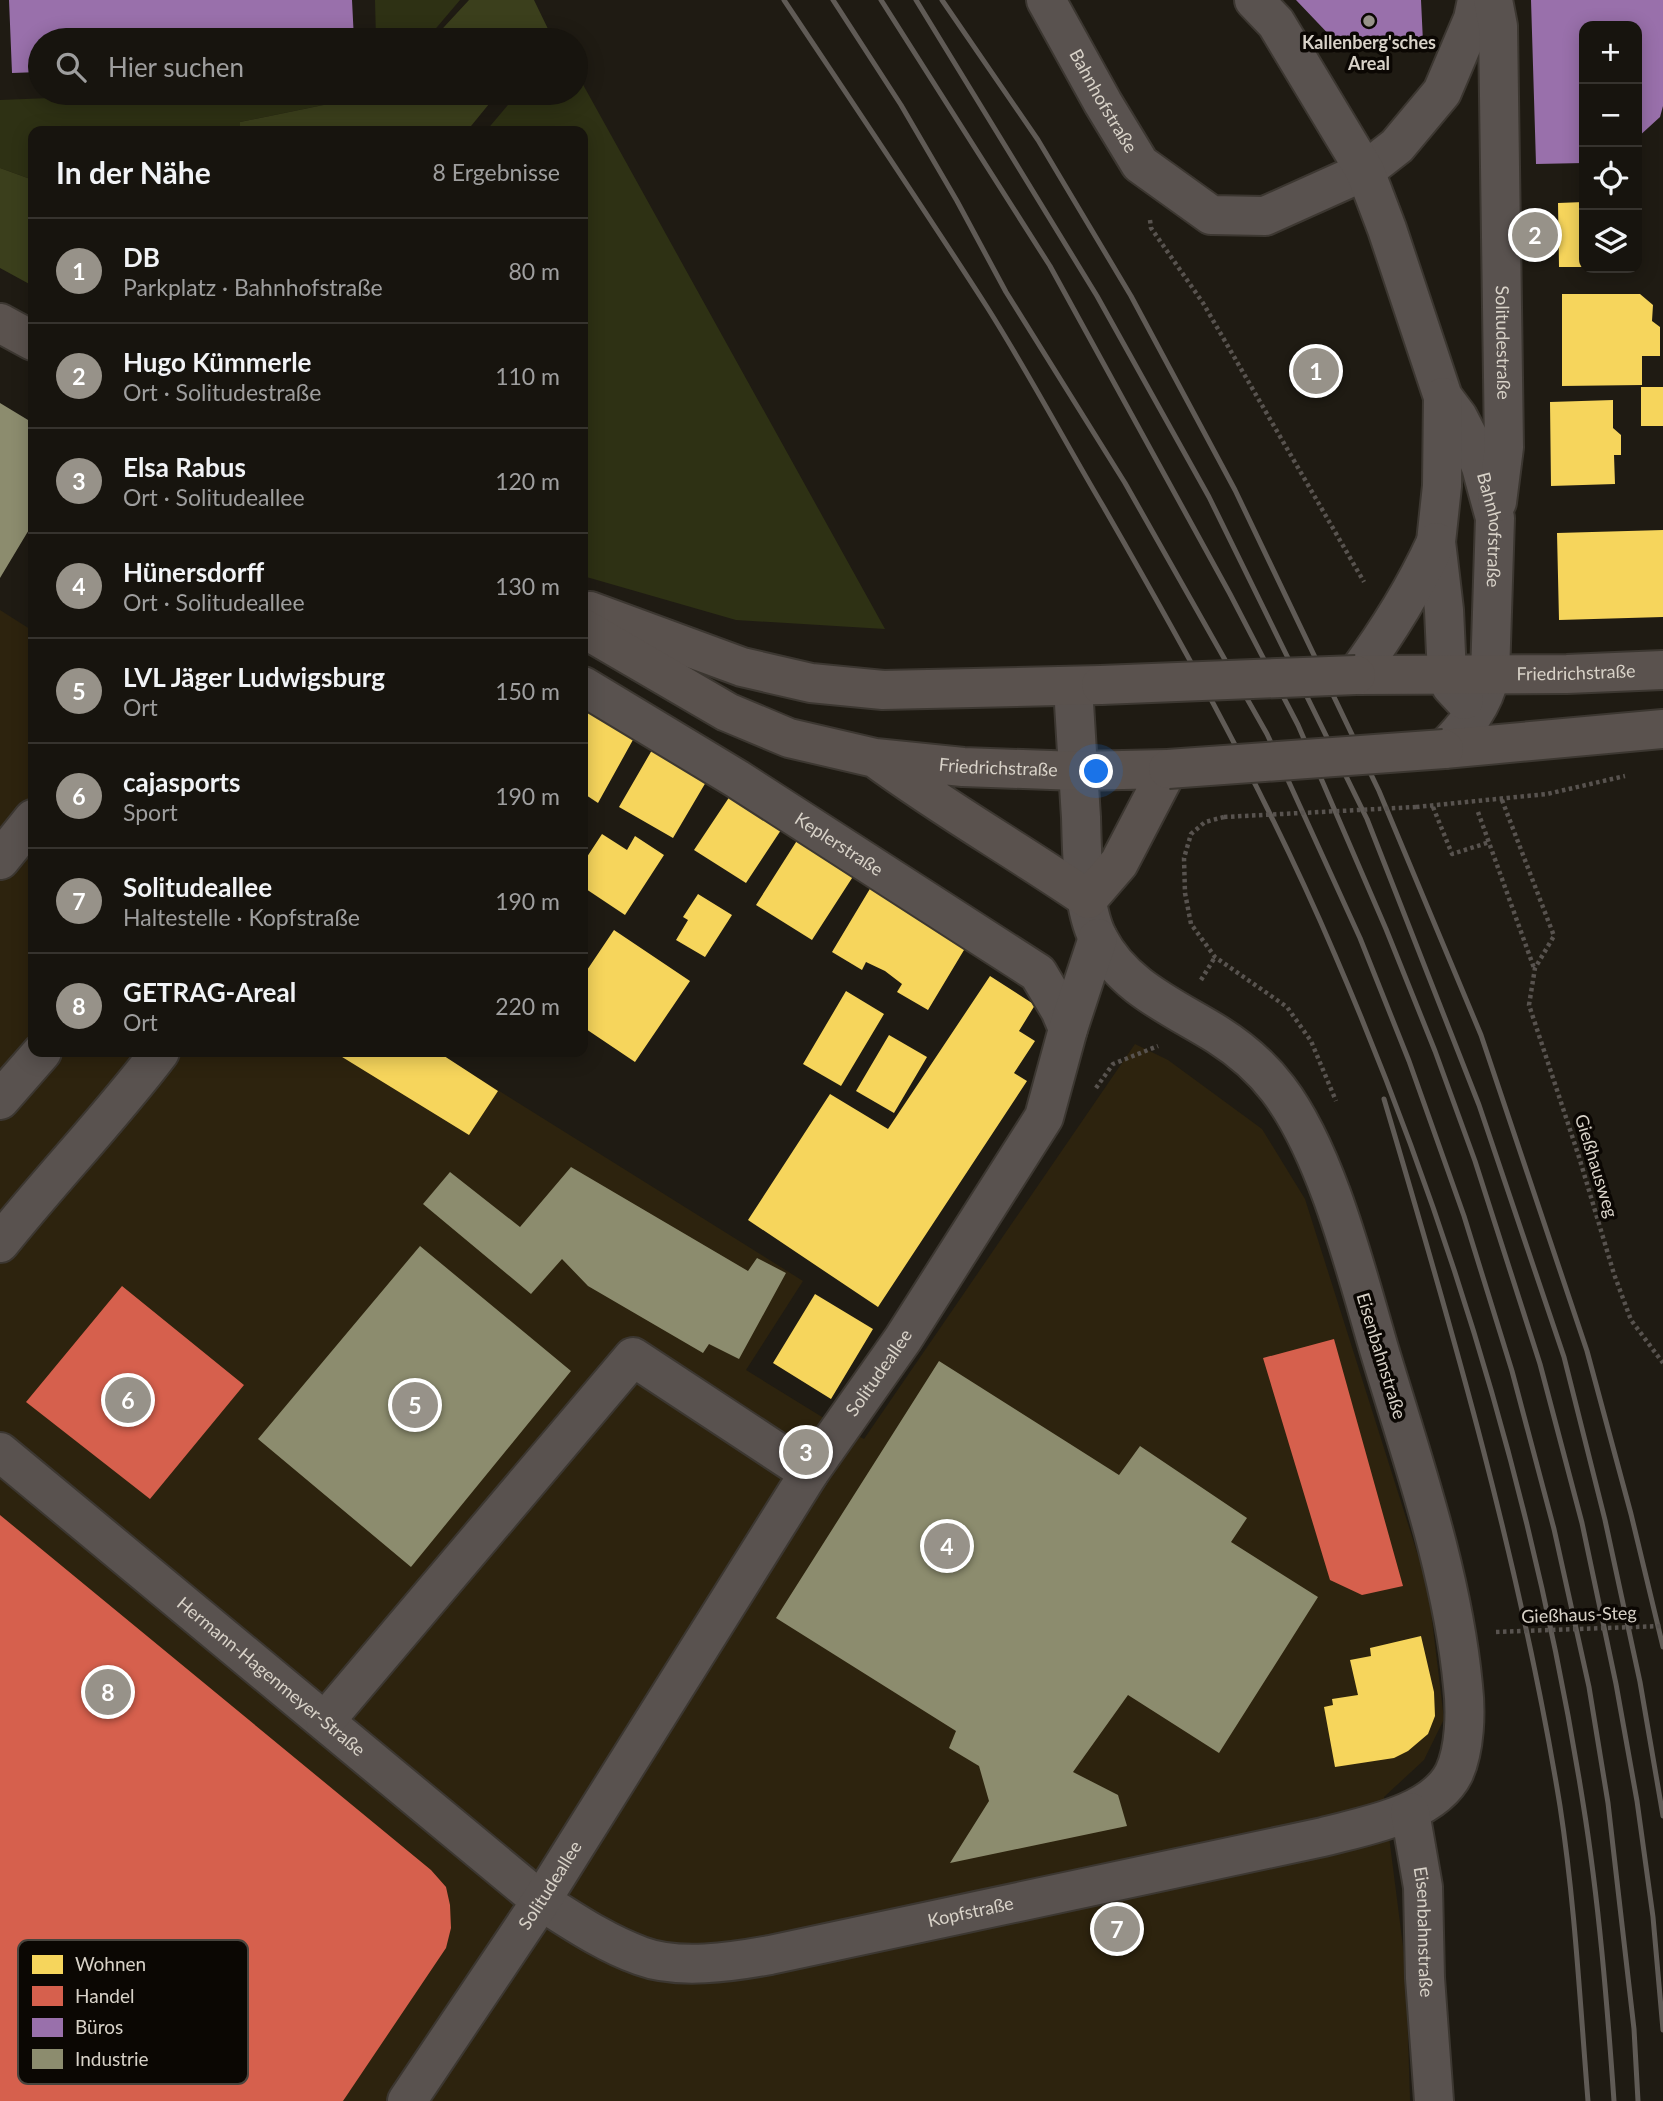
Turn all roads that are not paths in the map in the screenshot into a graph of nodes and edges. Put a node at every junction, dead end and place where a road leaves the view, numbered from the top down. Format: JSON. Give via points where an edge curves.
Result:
{"nodes":[{"id":1,"x":1046,"y":0,"type":"edge"},
{"id":2,"x":1254,"y":0,"type":"edge"},
{"id":3,"x":1477,"y":0,"type":"edge"},
{"id":4,"x":1493,"y":0,"type":"edge"},
{"id":5,"x":1365,"y":171,"type":"junction"},
{"id":6,"x":0,"y":323,"type":"edge"},
{"id":7,"x":28,"y":338,"type":"edge"},
{"id":8,"x":1443,"y":397,"type":"junction"},
{"id":9,"x":1495,"y":518,"type":"junction"},
{"id":10,"x":1436,"y":542,"type":"junction"},
{"id":11,"x":588,"y":610,"type":"edge"},
{"id":12,"x":588,"y":631,"type":"edge"},
{"id":13,"x":1663,"y":670,"type":"edge"},
{"id":14,"x":1356,"y":675,"type":"junction"},
{"id":15,"x":1447,"y":675,"type":"junction"},
{"id":16,"x":1490,"y":675,"type":"junction"},
{"id":17,"x":1087,"y":686,"type":"junction"},
{"id":18,"x":588,"y":689,"type":"edge"},
{"id":19,"x":1476,"y":710,"type":"junction"},
{"id":20,"x":1663,"y":729,"type":"edge"},
{"id":21,"x":1528,"y":741,"type":"junction"},
{"id":22,"x":1444,"y":749,"type":"junction"},
{"id":23,"x":875,"y":758,"type":"junction"},
{"id":24,"x":1168,"y":769,"type":"junction"},
{"id":25,"x":1078,"y":771,"type":"junction"},
{"id":26,"x":28,"y":825,"type":"edge"},
{"id":27,"x":0,"y":860,"type":"edge"},
{"id":28,"x":1088,"y":899,"type":"junction"},
{"id":29,"x":1098,"y":938,"type":"junction"},
{"id":30,"x":1068,"y":1029,"type":"junction"},
{"id":31,"x":38,"y":1057,"type":"edge"},
{"id":32,"x":156,"y":1057,"type":"edge"},
{"id":33,"x":0,"y":1100,"type":"edge"},
{"id":34,"x":0,"y":1242,"type":"edge"},
{"id":35,"x":0,"y":1452,"type":"edge"},
{"id":36,"x":808,"y":1473,"type":"junction"},
{"id":37,"x":325,"y":1721,"type":"junction"},
{"id":38,"x":1410,"y":1812,"type":"junction"},
{"id":39,"x":541,"y":1901,"type":"junction"},
{"id":40,"x":407,"y":2101,"type":"edge"},
{"id":41,"x":1434,"y":2101,"type":"edge"}],
"edges":[{"from":1,"to":5,"type":"street","name":"Bahnhofstraße","via":[[1140,164],[1211,215],[1265,216]]},
{"from":2,"to":5,"type":"street","name":"Bahnhofstraße","via":[[1276,23]]},
{"from":3,"to":5,"type":"street","via":[[1442,92],[1397,146]]},
{"from":4,"to":9,"type":"street","name":"Solitudestraße","via":[[1498,26],[1504,339],[1504,447]]},
{"from":5,"to":8,"type":"street","name":"Bahnhofstraße"},
{"from":6,"to":7,"type":"main road"},
{"from":8,"to":9,"type":"street","name":"Bahnhofstraße","via":[[1471,442]]},
{"from":8,"to":10,"type":"street","name":"Bahnhofstraße"},
{"from":9,"to":16,"type":"street","name":"Bahnhofstraße"},
{"from":10,"to":14,"type":"street","name":"Bahnhofstraße","via":[[1418,582]]},
{"from":10,"to":15,"type":"street","name":"Bahnhofstraße"},
{"from":11,"to":17,"type":"main road","name":"Friedrichstraße","via":[[742,667],[811,683],[883,690]]},
{"from":12,"to":23,"type":"main road","name":"Friedrichstraße","via":[[727,712],[789,738]]},
{"from":13,"to":16,"type":"main road","name":"Friedrichstraße"},
{"from":14,"to":15,"type":"main road","name":"Friedrichstraße"},
{"from":14,"to":17,"type":"main road","name":"Friedrichstraße","bridge":true},
{"from":15,"to":16,"type":"main road","name":"Friedrichstraße"},
{"from":15,"to":19,"type":"street","via":[[1460,697]]},
{"from":16,"to":19,"type":"street"},
{"from":17,"to":25,"type":"street","name":"Eisenbahnstraße"},
{"from":18,"to":30,"type":"street","name":"Keplerstraße","via":[[1038,973]]},
{"from":19,"to":21,"type":"street"},
{"from":19,"to":22,"type":"street"},
{"from":20,"to":21,"type":"main road","name":"Friedrichstraße"},
{"from":21,"to":22,"type":"main road","name":"Friedrichstraße"},
{"from":22,"to":24,"type":"main road","name":"Friedrichstraße","bridge":true},
{"from":23,"to":25,"type":"main road","name":"Friedrichstraße"},
{"from":23,"to":28,"type":"main road"},
{"from":24,"to":25,"type":"main road","name":"Friedrichstraße"},
{"from":24,"to":28,"type":"main road","via":[[1119,863]]},
{"from":25,"to":28,"type":"street","name":"Eisenbahnstraße"},
{"from":26,"to":27,"type":"street"},
{"from":28,"to":29,"type":"street","name":"Eisenbahnstraße"},
{"from":29,"to":30,"type":"street","name":"Solitudeallee"},
{"from":29,"to":38,"type":"street","name":"Eisenbahnstraße","via":[[1144,992],[1220,1036],[1254,1063],[1279,1090],[1326,1184],[1447,1584],[1463,1688],[1462,1739],[1454,1773],[1440,1793]]},
{"from":30,"to":36,"type":"street","name":"Solitudeallee","via":[[1044,1116],[903,1339]]},
{"from":31,"to":33,"type":"street"},
{"from":32,"to":34,"type":"street","via":[[124,1101]]},
{"from":35,"to":37,"type":"street","name":"Hermann-Hagenmeyer-Straße"},
{"from":36,"to":37,"type":"street","via":[[633,1357]]},
{"from":36,"to":39,"type":"street","name":"Solitudeallee"},
{"from":37,"to":39,"type":"street","name":"Hermann-Hagenmeyer-Straße"},
{"from":38,"to":39,"type":"street","name":"Kopfstraße","via":[[1220,1861],[724,1964],[644,1957],[597,1937]]},
{"from":38,"to":41,"type":"street","name":"Eisenbahnstraße","via":[[1423,1887]]},
{"from":39,"to":40,"type":"street","name":"Solitudeallee"}]}
